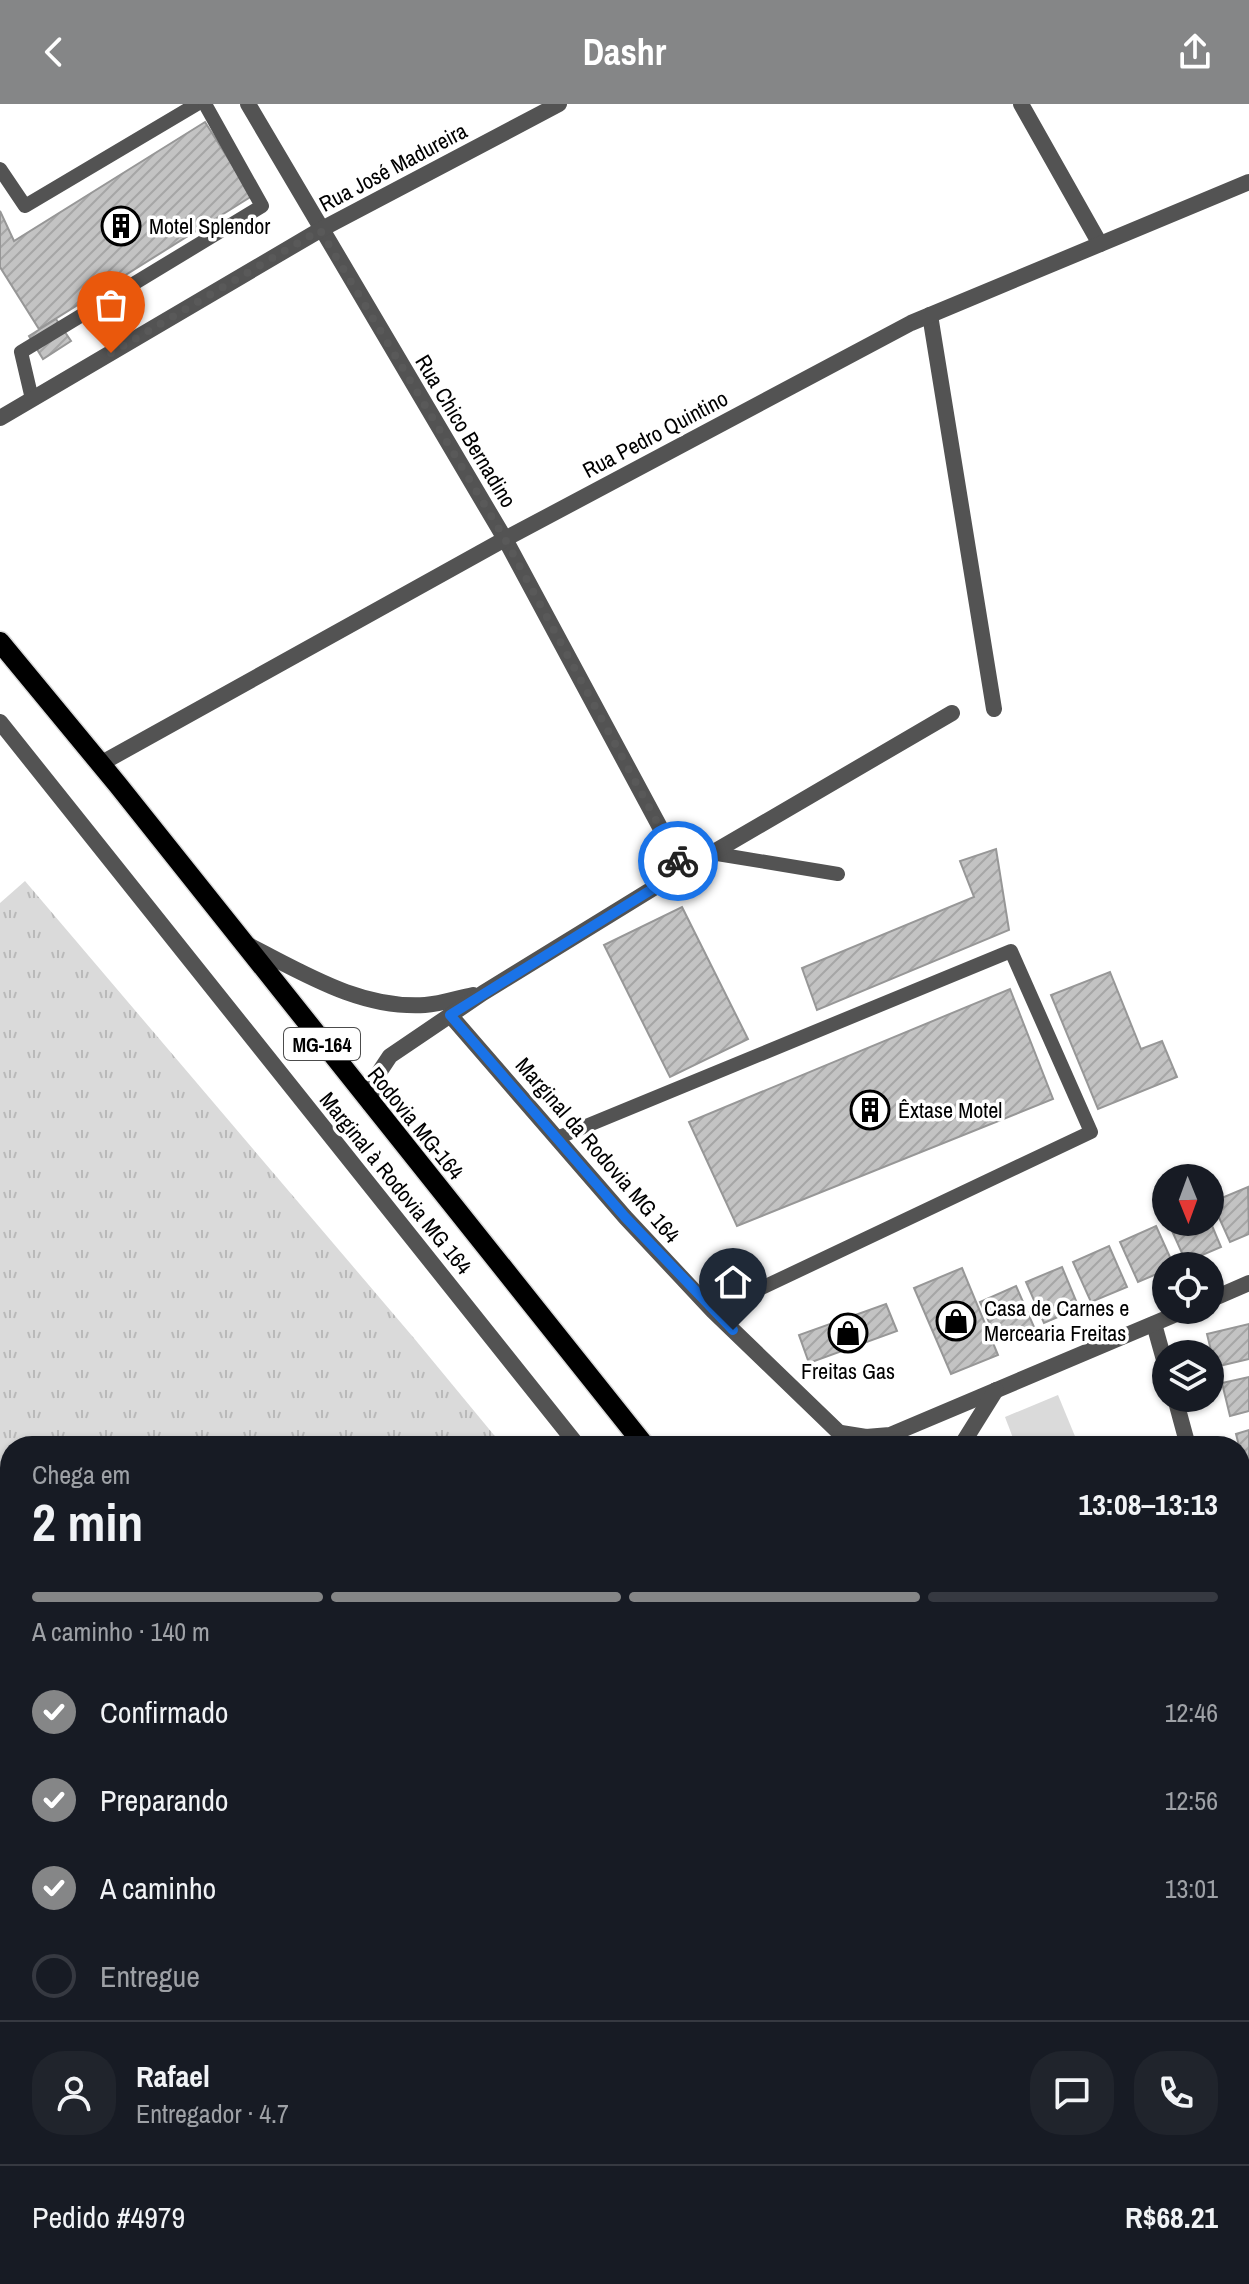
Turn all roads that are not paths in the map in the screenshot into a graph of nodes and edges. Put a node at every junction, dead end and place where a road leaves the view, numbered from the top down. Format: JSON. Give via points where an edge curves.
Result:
{"nodes":[{"id":1,"x":197,"y":104,"type":"edge"},
{"id":2,"x":205,"y":104,"type":"edge"},
{"id":3,"x":248,"y":104,"type":"edge"},
{"id":4,"x":559,"y":104,"type":"edge"},
{"id":5,"x":1021,"y":104,"type":"edge"},
{"id":6,"x":0,"y":169,"type":"edge"},
{"id":7,"x":1249,"y":182,"type":"edge"},
{"id":8,"x":320,"y":230,"type":"junction"},
{"id":9,"x":1100,"y":244,"type":"junction"},
{"id":10,"x":930,"y":315,"type":"junction"},
{"id":11,"x":32,"y":399,"type":"junction"},
{"id":12,"x":0,"y":418,"type":"edge"},
{"id":13,"x":505,"y":539,"type":"junction"},
{"id":14,"x":0,"y":642,"type":"edge"},
{"id":15,"x":994,"y":709,"type":"dead end"},
{"id":16,"x":952,"y":713,"type":"dead end"},
{"id":17,"x":0,"y":722,"type":"edge"},
{"id":18,"x":100,"y":764,"type":"junction"},
{"id":19,"x":711,"y":853,"type":"junction"},
{"id":20,"x":683,"y":870,"type":"junction"},
{"id":21,"x":838,"y":874,"type":"dead end"},
{"id":22,"x":241,"y":941,"type":"junction"},
{"id":23,"x":483,"y":993,"type":"junction"},
{"id":24,"x":450,"y":1015,"type":"junction"},
{"id":25,"x":370,"y":1104,"type":"junction"},
{"id":26,"x":557,"y":1138,"type":"junction"},
{"id":27,"x":1249,"y":1283,"type":"edge"},
{"id":28,"x":1224,"y":1294,"type":"edge"},
{"id":29,"x":713,"y":1311,"type":"junction"},
{"id":30,"x":1154,"y":1324,"type":"joint"},
{"id":31,"x":1158,"y":1340,"type":"edge"},
{"id":32,"x":996,"y":1390,"type":"junction"},
{"id":33,"x":1179,"y":1412,"type":"edge"},
{"id":34,"x":841,"y":1433,"type":"junction"},
{"id":35,"x":570,"y":1436,"type":"edge"},
{"id":36,"x":637,"y":1436,"type":"edge"},
{"id":37,"x":844,"y":1436,"type":"edge"},
{"id":38,"x":860,"y":1436,"type":"edge"},
{"id":39,"x":878,"y":1436,"type":"edge"},
{"id":40,"x":967,"y":1436,"type":"edge"},
{"id":41,"x":1185,"y":1436,"type":"edge"}],
"edges":[{"from":1,"to":6,"type":"lane","via":[[25,206]]},
{"from":2,"to":11,"type":"lane","via":[[262,206],[21,352]]},
{"from":3,"to":8,"type":"street","name":"Rua Chico Bernadino"},
{"from":4,"to":8,"type":"street","name":"Rua José Madureira"},
{"from":5,"to":9,"type":"street"},
{"from":7,"to":9,"type":"street","name":"Rua Pedro Quintino"},
{"from":8,"to":11,"type":"street","name":"Rua José Madureira"},
{"from":8,"to":13,"type":"street","name":"Rua Chico Bernadino"},
{"from":9,"to":10,"type":"street","name":"Rua Pedro Quintino"},
{"from":10,"to":13,"type":"street","name":"Rua Pedro Quintino"},
{"from":10,"to":15,"type":"street"},
{"from":11,"to":12,"type":"street","name":"Rua José Madureira"},
{"from":13,"to":18,"type":"street","name":"Rua Pedro Quintino"},
{"from":13,"to":20,"type":"street","name":"Rua Chico Bernadino"},
{"from":14,"to":18,"type":"main road","name":"Rodovia MG-164","number":"MG-164"},
{"from":16,"to":19,"type":"street"},
{"from":17,"to":35,"type":"street","name":"Marginal à Rodovia MG 164"},
{"from":18,"to":22,"type":"main road","name":"Rodovia MG-164","number":"MG-164"},
{"from":19,"to":20,"type":"street"},
{"from":19,"to":21,"type":"lane"},
{"from":20,"to":23,"type":"street"},
{"from":22,"to":23,"type":"street","via":[[337,990],[374,1001],[425,1005]]},
{"from":22,"to":25,"type":"main road","name":"Rodovia MG-164","number":"MG-164"},
{"from":23,"to":24,"type":"street"},
{"from":24,"to":25,"type":"street","via":[[390,1056],[374,1080]]},
{"from":24,"to":26,"type":"street","name":"Marginal da Rodovia MG 164"},
{"from":25,"to":36,"type":"main road","name":"Rodovia MG-164","number":"MG-164"},
{"from":26,"to":29,"type":"street","name":"Marginal da Rodovia MG 164"},
{"from":26,"to":29,"type":"lane","via":[[1011,951],[1091,1132]]},
{"from":27,"to":28,"type":"street"},
{"from":29,"to":34,"type":"street","name":"Marginal da Rodovia MG 164"},
{"from":30,"to":31,"type":"street"},
{"from":30,"to":32,"type":"street"},
{"from":32,"to":39,"type":"street"},
{"from":32,"to":40,"type":"street"},
{"from":33,"to":41,"type":"street"},
{"from":34,"to":37,"type":"street","name":"Marginal da Rodovia MG 164"},
{"from":34,"to":38,"type":"street"}]}
